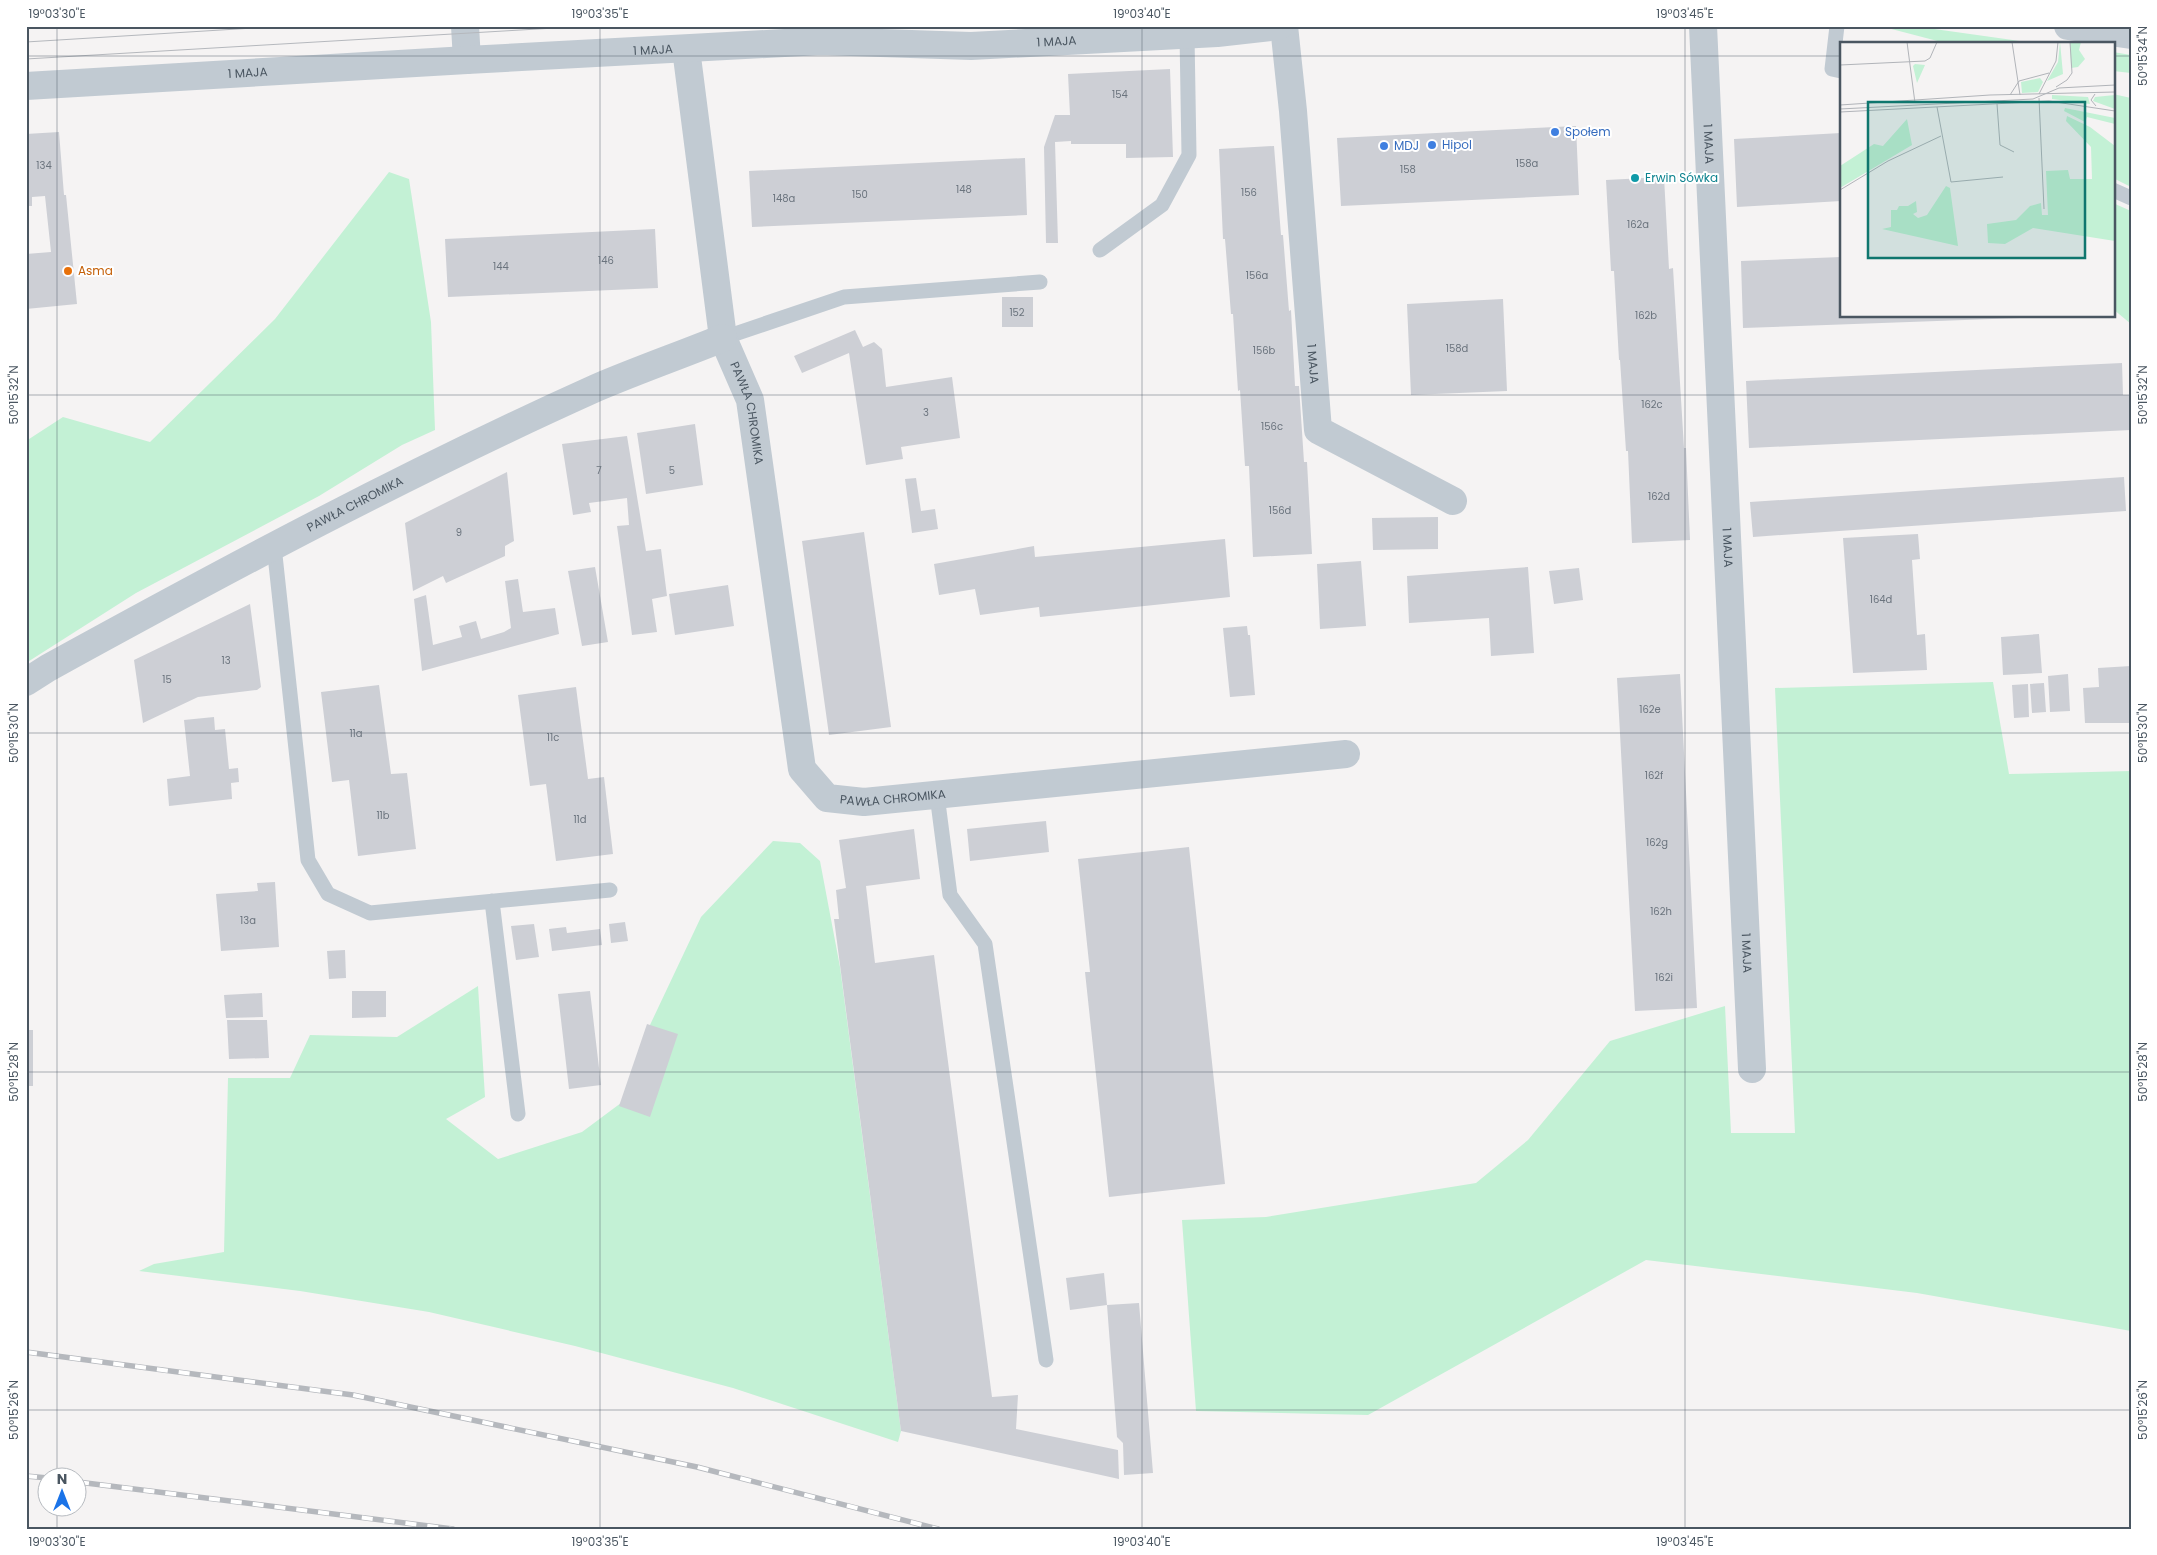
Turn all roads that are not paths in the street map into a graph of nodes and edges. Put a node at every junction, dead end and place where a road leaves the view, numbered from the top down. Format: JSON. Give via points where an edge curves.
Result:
{"nodes":[{"id":1,"x":465,"y":26,"type":"edge"},
{"id":2,"x":1280,"y":26,"type":"edge"},
{"id":3,"x":1284,"y":26,"type":"edge"},
{"id":4,"x":1703,"y":26,"type":"edge"},
{"id":5,"x":1837,"y":26,"type":"edge"},
{"id":6,"x":2068,"y":26,"type":"edge"},
{"id":7,"x":1187,"y":35,"type":"junction"},
{"id":8,"x":2131,"y":35,"type":"edge"},
{"id":9,"x":686,"y":49,"type":"junction"},
{"id":10,"x":467,"y":60,"type":"junction"},
{"id":11,"x":1840,"y":71,"type":"edge"},
{"id":12,"x":26,"y":86,"type":"edge"},
{"id":13,"x":2114,"y":190,"type":"edge"},
{"id":14,"x":2131,"y":198,"type":"edge"},
{"id":15,"x":1100,"y":250,"type":"dead end"},
{"id":16,"x":1040,"y":282,"type":"dead end"},
{"id":17,"x":723,"y":338,"type":"junction"},
{"id":18,"x":1453,"y":501,"type":"dead end"},
{"id":19,"x":274,"y":546,"type":"junction"},
{"id":20,"x":26,"y":682,"type":"edge"},
{"id":21,"x":1346,"y":754,"type":"dead end"},
{"id":22,"x":938,"y":795,"type":"junction"},
{"id":23,"x":610,"y":890,"type":"dead end"},
{"id":24,"x":492,"y":901,"type":"junction"},
{"id":25,"x":1752,"y":1069,"type":"dead end"},
{"id":26,"x":518,"y":1114,"type":"dead end"},
{"id":27,"x":1046,"y":1360,"type":"dead end"}],
"edges":[{"from":1,"to":10,"type":"street"},
{"from":2,"to":7,"type":"street","name":"1 MAJA"},
{"from":3,"to":18,"type":"street","name":"1 MAJA","via":[[1318,430]]},
{"from":4,"to":25,"type":"street","name":"1 MAJA"},
{"from":5,"to":11,"type":"lane","via":[[1832,69]]},
{"from":6,"to":8,"type":"street"},
{"from":7,"to":9,"type":"street","name":"1 MAJA","via":[[971,46],[821,41]]},
{"from":7,"to":15,"type":"lane","via":[[1189,155],[1162,205]]},
{"from":9,"to":10,"type":"street","name":"1 MAJA"},
{"from":9,"to":17,"type":"street","name":"PAWŁA CHROMIKA"},
{"from":10,"to":12,"type":"street","name":"1 MAJA"},
{"from":13,"to":14,"type":"lane"},
{"from":16,"to":17,"type":"lane","via":[[844,297]]},
{"from":17,"to":19,"type":"street","name":"PAWŁA CHROMIKA","via":[[597,388]]},
{"from":17,"to":22,"type":"street","name":"PAWŁA CHROMIKA","via":[[750,400],[802,769],[826,798],[864,802]]},
{"from":19,"to":20,"type":"street","name":"PAWŁA CHROMIKA"},
{"from":19,"to":24,"type":"lane","via":[[308,860],[328,894],[370,913]]},
{"from":21,"to":22,"type":"street","name":"PAWŁA CHROMIKA"},
{"from":22,"to":27,"type":"lane","via":[[950,895],[986,944]]},
{"from":23,"to":24,"type":"lane"},
{"from":24,"to":26,"type":"lane"}]}
